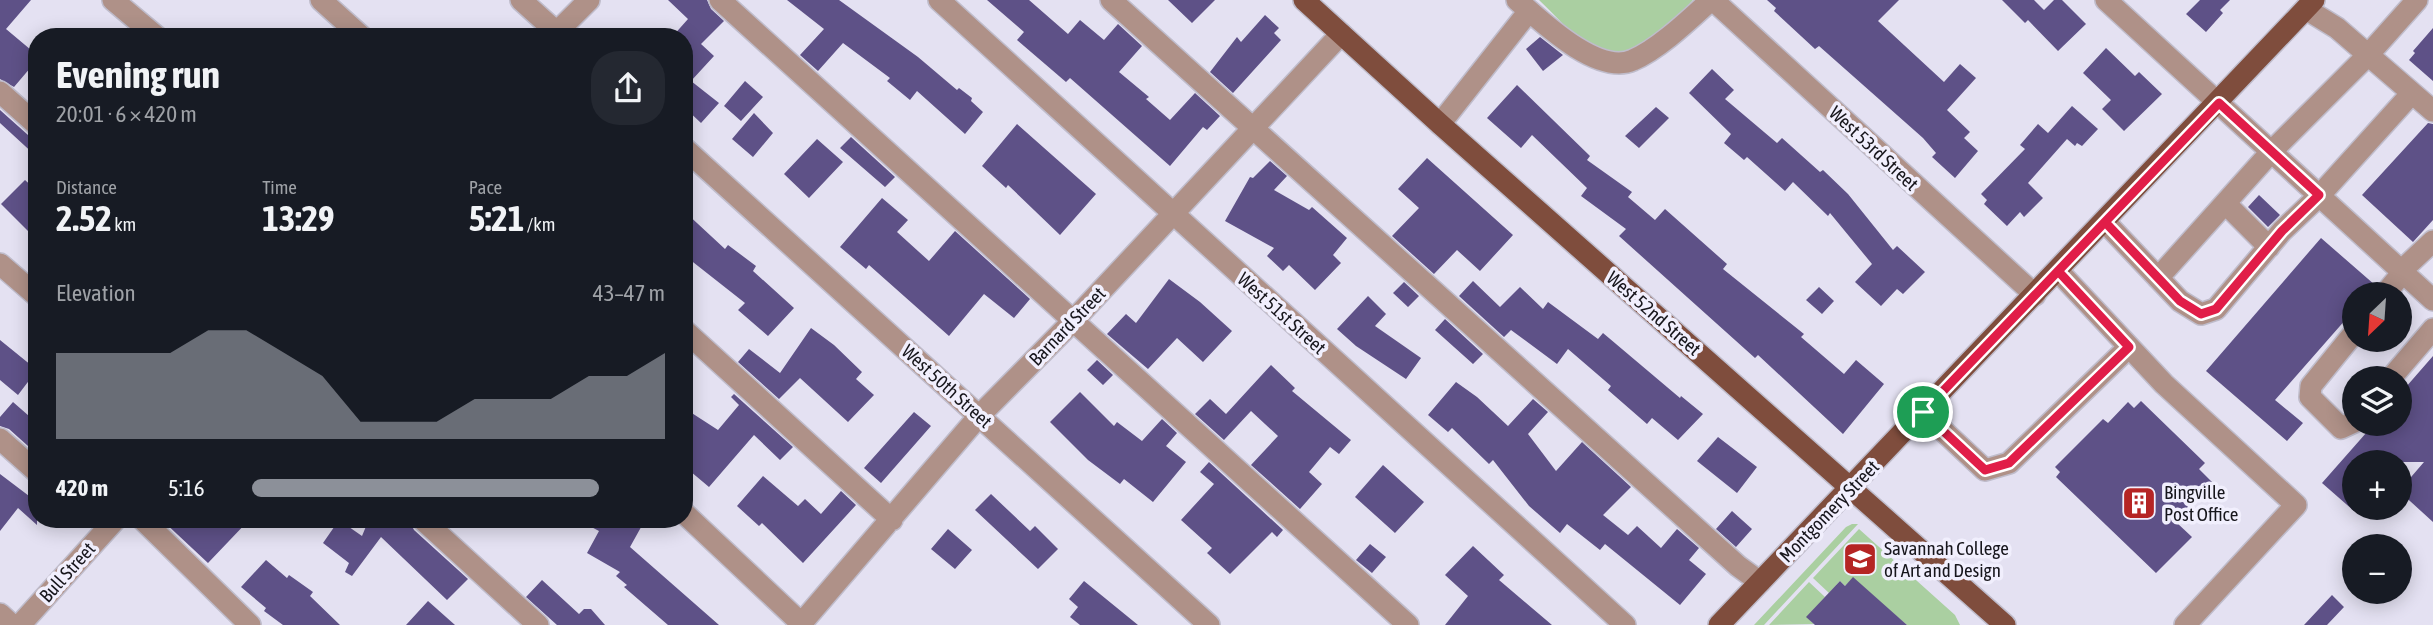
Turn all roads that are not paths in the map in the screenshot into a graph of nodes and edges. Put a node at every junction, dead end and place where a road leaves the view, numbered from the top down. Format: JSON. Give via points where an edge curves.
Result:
{"nodes":[{"id":1,"x":113,"y":0,"type":"edge"},
{"id":2,"x":321,"y":0,"type":"edge"},
{"id":3,"x":521,"y":0,"type":"edge"},
{"id":4,"x":589,"y":0,"type":"edge"},
{"id":5,"x":720,"y":0,"type":"edge"},
{"id":6,"x":939,"y":0,"type":"edge"},
{"id":7,"x":1111,"y":0,"type":"edge"},
{"id":8,"x":1304,"y":0,"type":"edge"},
{"id":9,"x":1712,"y":0,"type":"edge"},
{"id":10,"x":2106,"y":0,"type":"edge"},
{"id":11,"x":2417,"y":0,"type":"edge"},
{"id":12,"x":2310,"y":5,"type":"edge"},
{"id":13,"x":1523,"y":6,"type":"edge"},
{"id":14,"x":146,"y":28,"type":"edge"},
{"id":15,"x":352,"y":28,"type":"edge"},
{"id":16,"x":550,"y":28,"type":"edge"},
{"id":17,"x":563,"y":28,"type":"edge"},
{"id":18,"x":1341,"y":34,"type":"junction"},
{"id":19,"x":2368,"y":55,"type":"junction"},
{"id":20,"x":0,"y":92,"type":"edge"},
{"id":21,"x":2412,"y":93,"type":"junction"},
{"id":22,"x":2219,"y":103,"type":"junction"},
{"id":23,"x":2433,"y":111,"type":"edge"},
{"id":24,"x":28,"y":117,"type":"edge"},
{"id":25,"x":1440,"y":124,"type":"junction"},
{"id":26,"x":1254,"y":126,"type":"junction"},
{"id":27,"x":2272,"y":152,"type":"junction"},
{"id":28,"x":693,"y":156,"type":"edge"},
{"id":29,"x":2319,"y":195,"type":"junction"},
{"id":30,"x":2227,"y":204,"type":"junction"},
{"id":31,"x":1172,"y":214,"type":"junction"},
{"id":32,"x":2105,"y":222,"type":"junction"},
{"id":33,"x":2433,"y":242,"type":"edge"},
{"id":34,"x":2269,"y":247,"type":"junction"},
{"id":35,"x":0,"y":264,"type":"edge"},
{"id":36,"x":2058,"y":271,"type":"junction"},
{"id":37,"x":2402,"y":272,"type":"junction"},
{"id":38,"x":2158,"y":278,"type":"junction"},
{"id":39,"x":2394,"y":282,"type":"edge"},
{"id":40,"x":28,"y":288,"type":"edge"},
{"id":41,"x":2035,"y":295,"type":"junction"},
{"id":42,"x":2433,"y":300,"type":"edge"},
{"id":43,"x":1072,"y":321,"type":"junction"},
{"id":44,"x":2433,"y":329,"type":"edge"},
{"id":45,"x":693,"y":338,"type":"edge"},
{"id":46,"x":2129,"y":347,"type":"junction"},
{"id":47,"x":2342,"y":348,"type":"edge"},
{"id":48,"x":2401,"y":366,"type":"edge"},
{"id":49,"x":1923,"y":412,"type":"junction"},
{"id":50,"x":979,"y":416,"type":"junction"},
{"id":51,"x":2342,"y":428,"type":"edge"},
{"id":52,"x":0,"y":439,"type":"edge"},
{"id":53,"x":28,"y":464,"type":"edge"},
{"id":54,"x":1851,"y":488,"type":"junction"},
{"id":55,"x":892,"y":520,"type":"junction"},
{"id":56,"x":693,"y":522,"type":"edge"},
{"id":57,"x":99,"y":528,"type":"edge"},
{"id":58,"x":151,"y":528,"type":"edge"},
{"id":59,"x":432,"y":528,"type":"edge"},
{"id":60,"x":1760,"y":582,"type":"junction"},
{"id":61,"x":0,"y":614,"type":"edge"},
{"id":62,"x":801,"y":624,"type":"edge"},
{"id":63,"x":12,"y":625,"type":"edge"},
{"id":64,"x":20,"y":625,"type":"edge"},
{"id":65,"x":250,"y":625,"type":"edge"},
{"id":66,"x":538,"y":625,"type":"edge"},
{"id":67,"x":1209,"y":625,"type":"edge"},
{"id":68,"x":1408,"y":625,"type":"edge"},
{"id":69,"x":1625,"y":625,"type":"edge"},
{"id":70,"x":1719,"y":625,"type":"edge"},
{"id":71,"x":2006,"y":625,"type":"edge"},
{"id":72,"x":2185,"y":625,"type":"edge"}],
"edges":[{"from":1,"to":14,"type":"street"},
{"from":2,"to":15,"type":"street"},
{"from":3,"to":16,"type":"street"},
{"from":4,"to":17,"type":"street"},
{"from":5,"to":43,"type":"street"},
{"from":6,"to":31,"type":"street","name":"West 51st Street"},
{"from":7,"to":26,"type":"street"},
{"from":8,"to":18,"type":"main road","name":"West 52nd Street"},
{"from":9,"to":13,"type":"street","via":[[1631,61],[1605,61],[1580,52]]},
{"from":9,"to":41,"type":"street","name":"West 53rd Street"},
{"from":10,"to":22,"type":"street"},
{"from":11,"to":19,"type":"street"},
{"from":12,"to":19,"type":"street"},
{"from":12,"to":22,"type":"main road","name":"Montgomery Street"},
{"from":13,"to":25,"type":"street"},
{"from":18,"to":25,"type":"main road","name":"West 52nd Street"},
{"from":18,"to":26,"type":"street","name":"Barnard Street"},
{"from":19,"to":21,"type":"street"},
{"from":19,"to":27,"type":"street"},
{"from":20,"to":24,"type":"street"},
{"from":21,"to":23,"type":"street"},
{"from":21,"to":29,"type":"street"},
{"from":22,"to":27,"type":"street"},
{"from":22,"to":32,"type":"main road","name":"Montgomery Street"},
{"from":25,"to":54,"type":"main road","name":"West 52nd Street"},
{"from":26,"to":31,"type":"street","name":"Barnard Street"},
{"from":26,"to":60,"type":"street"},
{"from":27,"to":29,"type":"street"},
{"from":27,"to":30,"type":"street"},
{"from":28,"to":50,"type":"street","name":"West 50th Street"},
{"from":29,"to":34,"type":"street"},
{"from":29,"to":37,"type":"street"},
{"from":30,"to":34,"type":"street"},
{"from":30,"to":38,"type":"street"},
{"from":31,"to":43,"type":"street","name":"Barnard Street"},
{"from":31,"to":69,"type":"street","name":"West 51st Street"},
{"from":32,"to":36,"type":"main road","name":"Montgomery Street"},
{"from":32,"to":38,"type":"street"},
{"from":33,"to":37,"type":"street"},
{"from":34,"to":38,"type":"street","via":[[2216,309],[2201,314],[2180,301]]},
{"from":35,"to":40,"type":"street"},
{"from":36,"to":41,"type":"main road","name":"Montgomery Street"},
{"from":36,"to":46,"type":"street"},
{"from":37,"to":39,"type":"street"},
{"from":37,"to":42,"type":"street"},
{"from":41,"to":49,"type":"main road","name":"Montgomery Street"},
{"from":43,"to":50,"type":"street","name":"Barnard Street"},
{"from":43,"to":68,"type":"street"},
{"from":44,"to":48,"type":"street"},
{"from":45,"to":55,"type":"street"},
{"from":46,"to":49,"type":"street","via":[[2009,463],[1985,470]]},
{"from":46,"to":72,"type":"street","via":[[2296,505]]},
{"from":47,"to":51,"type":"street","via":[[2311,386],[2309,397]]},
{"from":49,"to":54,"type":"main road","name":"Montgomery Street"},
{"from":50,"to":55,"type":"street","name":"Barnard Street"},
{"from":50,"to":67,"type":"street","name":"West 50th Street"},
{"from":52,"to":53,"type":"street"},
{"from":54,"to":60,"type":"main road","name":"Montgomery Street"},
{"from":54,"to":71,"type":"main road","name":"West 52nd Street"},
{"from":55,"to":62,"type":"street","name":"Barnard Street"},
{"from":56,"to":62,"type":"street"},
{"from":57,"to":64,"type":"street","name":"Bull Street"},
{"from":58,"to":65,"type":"street"},
{"from":59,"to":66,"type":"street"},
{"from":60,"to":70,"type":"main road","name":"Montgomery Street"},
{"from":61,"to":63,"type":"street"}]}
